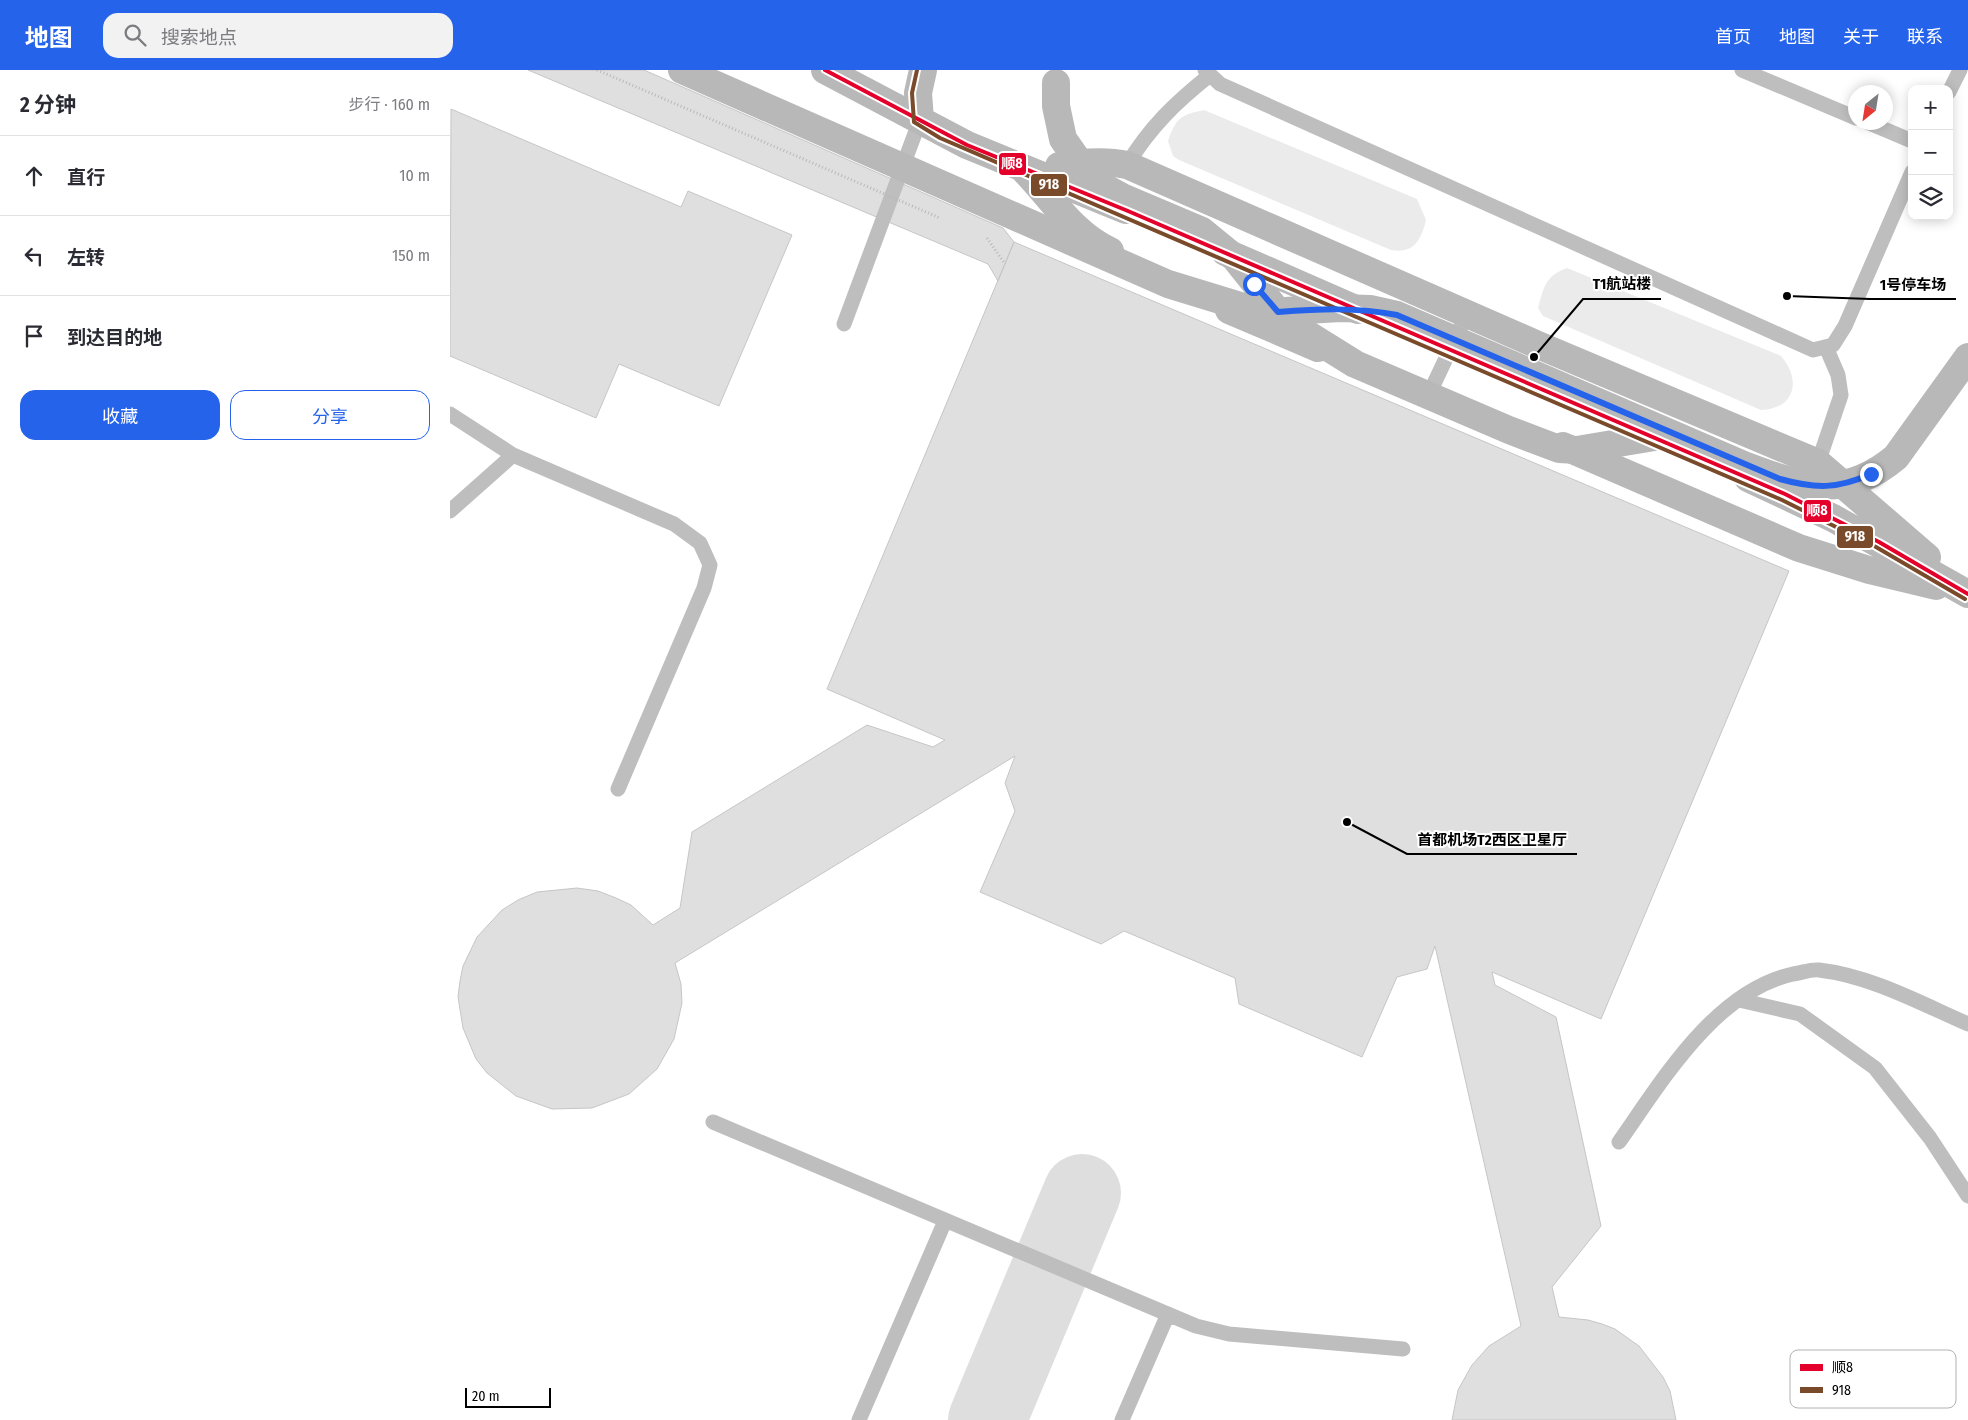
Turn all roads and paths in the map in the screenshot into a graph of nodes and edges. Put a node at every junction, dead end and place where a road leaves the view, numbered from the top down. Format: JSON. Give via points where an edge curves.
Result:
{"nodes":[{"id":1,"x":597,"y":70,"type":"edge"},
{"id":2,"x":682,"y":70,"type":"edge"},
{"id":3,"x":923,"y":70,"type":"edge"},
{"id":4,"x":1742,"y":70,"type":"edge"},
{"id":5,"x":1960,"y":70,"type":"edge"},
{"id":6,"x":1208,"y":73,"type":"edge"},
{"id":7,"x":842,"y":74,"type":"edge"},
{"id":8,"x":1057,"y":76,"type":"edge"},
{"id":9,"x":1952,"y":85,"type":"edge"},
{"id":10,"x":1848,"y":115,"type":"edge"},
{"id":11,"x":920,"y":120,"type":"junction"},
{"id":12,"x":1887,"y":130,"type":"edge"},
{"id":13,"x":1908,"y":139,"type":"edge"},
{"id":14,"x":1127,"y":165,"type":"junction"},
{"id":15,"x":1021,"y":167,"type":"junction"},
{"id":16,"x":1911,"y":175,"type":"edge"},
{"id":17,"x":943,"y":219,"type":"dead end"},
{"id":18,"x":1202,"y":231,"type":"junction"},
{"id":19,"x":980,"y":234,"type":"dead end"},
{"id":20,"x":1005,"y":264,"type":"dead end"},
{"id":21,"x":1168,"y":284,"type":"junction"},
{"id":22,"x":1278,"y":312,"type":"junction"},
{"id":23,"x":1467,"y":314,"type":"junction"},
{"id":24,"x":1397,"y":315,"type":"junction"},
{"id":25,"x":844,"y":324,"type":"dead end"},
{"id":26,"x":1826,"y":347,"type":"junction"},
{"id":27,"x":1448,"y":349,"type":"junction"},
{"id":28,"x":1968,"y":357,"type":"edge"},
{"id":29,"x":1355,"y":364,"type":"junction"},
{"id":30,"x":1431,"y":390,"type":"junction"},
{"id":31,"x":450,"y":414,"type":"edge"},
{"id":32,"x":1672,"y":434,"type":"junction"},
{"id":33,"x":513,"y":454,"type":"junction"},
{"id":34,"x":1818,"y":463,"type":"junction"},
{"id":35,"x":450,"y":511,"type":"edge"},
{"id":36,"x":1968,"y":594,"type":"edge"},
{"id":37,"x":618,"y":789,"type":"dead end"},
{"id":38,"x":1739,"y":1000,"type":"junction"},
{"id":39,"x":1968,"y":1024,"type":"edge"},
{"id":40,"x":713,"y":1122,"type":"dead end"},
{"id":41,"x":1619,"y":1142,"type":"dead end"},
{"id":42,"x":1968,"y":1196,"type":"edge"},
{"id":43,"x":945,"y":1221,"type":"junction"},
{"id":44,"x":1168,"y":1314,"type":"junction"},
{"id":45,"x":1403,"y":1349,"type":"dead end"},
{"id":46,"x":859,"y":1420,"type":"edge"},
{"id":47,"x":1122,"y":1420,"type":"edge"}],
"edges":[{"from":1,"to":17,"type":"path","bridge":true},
{"from":2,"to":21,"type":"street","bridge":true},
{"from":3,"to":11,"type":"street","via":[[918,93]]},
{"from":4,"to":10,"type":"lane"},
{"from":5,"to":9,"type":"lane"},
{"from":6,"to":14,"type":"lane","via":[[1160,118]]},
{"from":6,"to":26,"type":"lane","via":[[1220,84],[1813,350]]},
{"from":7,"to":11,"type":"street"},
{"from":8,"to":18,"type":"street","bridge":true,"via":[[1056,106],[1063,140],[1086,172],[1102,186],[1124,198]]},
{"from":11,"to":15,"type":"street","via":[[967,145]]},
{"from":11,"to":25,"type":"lane"},
{"from":12,"to":13,"type":"lane"},
{"from":14,"to":15,"type":"street","via":[[1097,162],[1042,170]]},
{"from":14,"to":23,"type":"street"},
{"from":15,"to":27,"type":"street","via":[[1138,214]]},
{"from":15,"to":30,"type":"street","via":[[1093,242]]},
{"from":16,"to":26,"type":"lane","via":[[1845,326],[1833,345]]},
{"from":18,"to":22,"type":"street","bridge":true,"via":[[1235,258]]},
{"from":18,"to":24,"type":"street","bridge":true},
{"from":19,"to":20,"type":"path","bridge":true,"via":[[989,238]]},
{"from":21,"to":22,"type":"street","bridge":true,"via":[[1253,310]]},
{"from":21,"to":29,"type":"street","bridge":true},
{"from":22,"to":24,"type":"street","bridge":true,"via":[[1341,308],[1370,309]]},
{"from":22,"to":29,"type":"street","bridge":true,"via":[[1302,332]]},
{"from":23,"to":27,"type":"lane"},
{"from":23,"to":34,"type":"street"},
{"from":24,"to":32,"type":"street","bridge":true},
{"from":26,"to":34,"type":"lane","via":[[1838,375],[1841,395]]},
{"from":27,"to":30,"type":"lane"},
{"from":27,"to":36,"type":"street","via":[[1786,494],[1879,542]]},
{"from":28,"to":32,"type":"street","bridge":true,"via":[[1896,457],[1883,468],[1850,484],[1802,485],[1744,465]]},
{"from":29,"to":32,"type":"street","bridge":true,"via":[[1559,449],[1577,450]]},
{"from":30,"to":36,"type":"street","via":[[1799,548],[1869,570]]},
{"from":31,"to":33,"type":"lane"},
{"from":33,"to":35,"type":"lane"},
{"from":33,"to":37,"type":"lane","via":[[674,524],[700,543],[710,565],[704,588]]},
{"from":34,"to":36,"type":"street"},
{"from":38,"to":39,"type":"lane","via":[[1777,978],[1816,969],[1865,980]]},
{"from":38,"to":41,"type":"lane","via":[[1708,1025],[1676,1062]]},
{"from":38,"to":42,"type":"lane","via":[[1800,1014],[1875,1068],[1930,1138]]},
{"from":40,"to":43,"type":"lane"},
{"from":43,"to":44,"type":"lane"},
{"from":43,"to":46,"type":"lane"},
{"from":44,"to":45,"type":"lane","via":[[1196,1326],[1229,1334]]},
{"from":44,"to":47,"type":"lane"}]}
